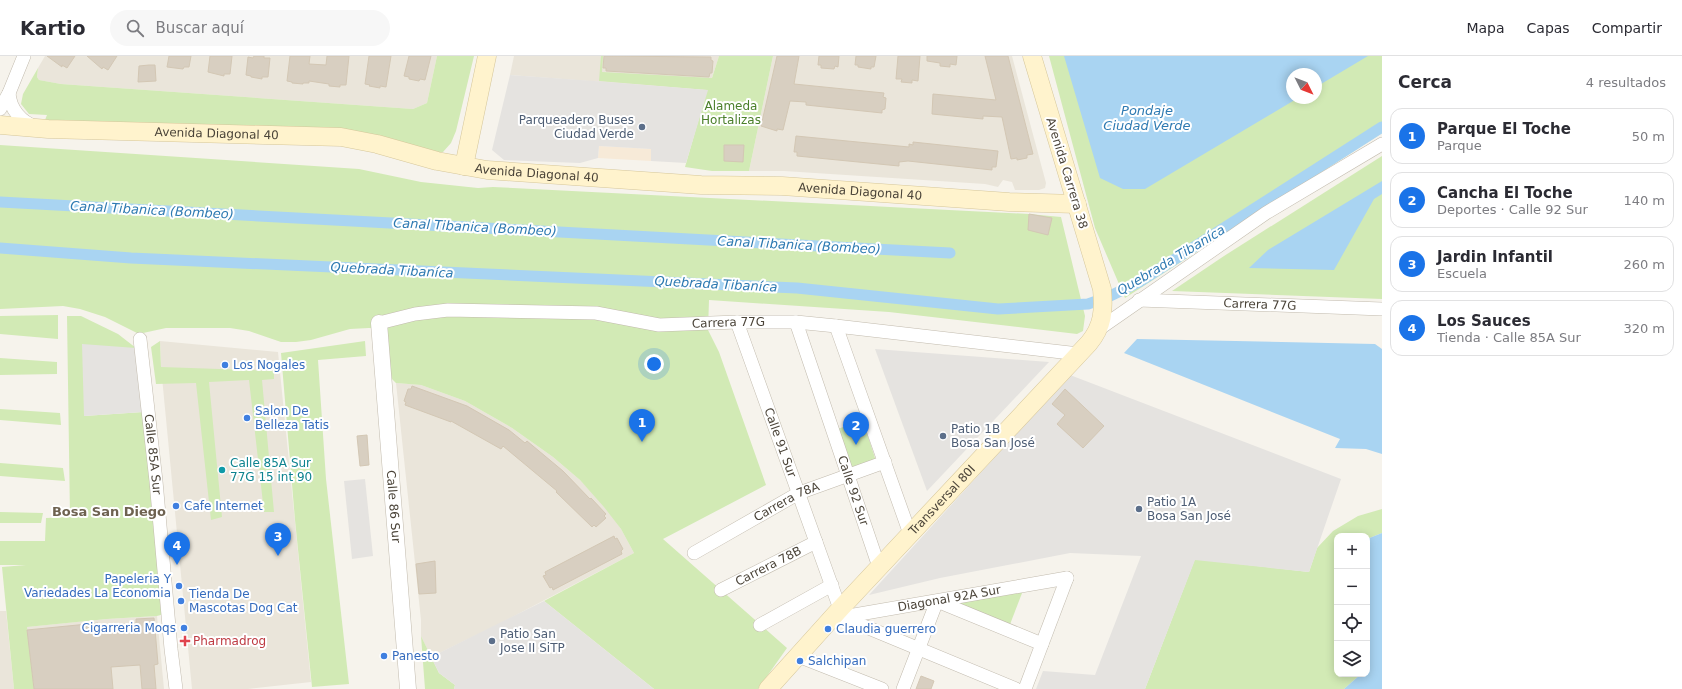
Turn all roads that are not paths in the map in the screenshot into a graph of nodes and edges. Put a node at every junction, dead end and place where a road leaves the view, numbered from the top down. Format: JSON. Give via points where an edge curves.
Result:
{"nodes":[{"id":1,"x":24,"y":56,"type":"edge"},
{"id":2,"x":487,"y":56,"type":"edge"},
{"id":3,"x":1032,"y":56,"type":"edge"},
{"id":4,"x":9,"y":93,"type":"junction"},
{"id":5,"x":0,"y":109,"type":"edge"},
{"id":6,"x":0,"y":125,"type":"edge"},
{"id":7,"x":41,"y":128,"type":"junction"},
{"id":8,"x":1382,"y":144,"type":"edge"},
{"id":9,"x":464,"y":166,"type":"junction"},
{"id":10,"x":1077,"y":204,"type":"junction"},
{"id":11,"x":1103,"y":297,"type":"joint"},
{"id":12,"x":1139,"y":300,"type":"junction"},
{"id":13,"x":1382,"y":309,"type":"edge"},
{"id":14,"x":738,"y":322,"type":"junction"},
{"id":15,"x":796,"y":322,"type":"junction"},
{"id":16,"x":379,"y":324,"type":"joint"},
{"id":17,"x":836,"y":326,"type":"junction"},
{"id":18,"x":1099,"y":329,"type":"junction"},
{"id":19,"x":140,"y":339,"type":"dead end"},
{"id":20,"x":1079,"y":354,"type":"junction"},
{"id":21,"x":885,"y":462,"type":"junction"},
{"id":22,"x":848,"y":475,"type":"junction"},
{"id":23,"x":799,"y":493,"type":"junction"},
{"id":24,"x":910,"y":534,"type":"junction"},
{"id":25,"x":816,"y":542,"type":"junction"},
{"id":26,"x":694,"y":553,"type":"dead end"},
{"id":27,"x":879,"y":567,"type":"junction"},
{"id":28,"x":832,"y":585,"type":"junction"},
{"id":29,"x":721,"y":590,"type":"dead end"},
{"id":30,"x":936,"y":601,"type":"junction"},
{"id":31,"x":838,"y":615,"type":"junction"},
{"id":32,"x":760,"y":625,"type":"dead end"},
{"id":33,"x":1042,"y":644,"type":"junction"},
{"id":34,"x":919,"y":649,"type":"junction"},
{"id":35,"x":798,"y":656,"type":"junction"},
{"id":36,"x":176,"y":689,"type":"edge"},
{"id":37,"x":406,"y":689,"type":"edge"},
{"id":38,"x":768,"y":689,"type":"edge"},
{"id":39,"x":882,"y":689,"type":"edge"},
{"id":40,"x":904,"y":689,"type":"edge"},
{"id":41,"x":1016,"y":689,"type":"edge"},
{"id":42,"x":1025,"y":689,"type":"edge"}],
"edges":[{"from":1,"to":4,"type":"street"},
{"from":2,"to":9,"type":"main road"},
{"from":3,"to":10,"type":"main road","name":"Avenida Carrera 38"},
{"from":4,"to":5,"type":"street"},
{"from":4,"to":7,"type":"street","via":[[14,110],[22,119]]},
{"from":6,"to":7,"type":"main road","name":"Avenida Diagonal 40"},
{"from":7,"to":9,"type":"main road","name":"Avenida Diagonal 40","via":[[355,139]]},
{"from":8,"to":12,"type":"street","via":[[1266,213]]},
{"from":9,"to":10,"type":"main road","name":"Avenida Diagonal 40","via":[[487,170],[701,185],[782,186],[1009,202]]},
{"from":10,"to":11,"type":"main road","name":"Avenida Carrera 38"},
{"from":11,"to":18,"type":"main road","name":"Transversal 80I"},
{"from":12,"to":13,"type":"street","name":"Carrera 77G"},
{"from":12,"to":18,"type":"street"},
{"from":14,"to":15,"type":"street","name":"Carrera 77G"},
{"from":14,"to":16,"type":"street","name":"Carrera 77G","via":[[659,325],[596,313],[448,310],[401,317]]},
{"from":14,"to":23,"type":"street","name":"Calle 91 Sur"},
{"from":15,"to":17,"type":"street","name":"Carrera 77G"},
{"from":15,"to":22,"type":"street","name":"Calle 92 Sur"},
{"from":16,"to":37,"type":"street","name":"Calle 86 Sur"},
{"from":17,"to":20,"type":"street","name":"Carrera 77G"},
{"from":17,"to":21,"type":"street"},
{"from":18,"to":20,"type":"main road","name":"Transversal 80I"},
{"from":19,"to":36,"type":"street","name":"Calle 85A Sur"},
{"from":20,"to":24,"type":"main road","name":"Transversal 80I"},
{"from":21,"to":22,"type":"street","name":"Carrera 78A"},
{"from":21,"to":24,"type":"street"},
{"from":22,"to":23,"type":"street","name":"Carrera 78A"},
{"from":22,"to":27,"type":"street","name":"Calle 92 Sur"},
{"from":23,"to":25,"type":"street","name":"Calle 91 Sur"},
{"from":23,"to":26,"type":"street","name":"Carrera 78A"},
{"from":24,"to":27,"type":"main road","name":"Transversal 80I"},
{"from":25,"to":28,"type":"street","name":"Calle 91 Sur"},
{"from":25,"to":29,"type":"street","name":"Carrera 78B"},
{"from":27,"to":31,"type":"main road","name":"Transversal 80I"},
{"from":28,"to":31,"type":"street","name":"Calle 91 Sur"},
{"from":28,"to":32,"type":"street"},
{"from":30,"to":31,"type":"street","name":"Diagonal 92A Sur"},
{"from":30,"to":33,"type":"street"},
{"from":30,"to":33,"type":"street","name":"Diagonal 92A Sur","via":[[1067,578]]},
{"from":30,"to":34,"type":"street"},
{"from":31,"to":34,"type":"street"},
{"from":31,"to":35,"type":"main road","name":"Transversal 80I"},
{"from":33,"to":42,"type":"street"},
{"from":34,"to":40,"type":"street"},
{"from":34,"to":41,"type":"street"},
{"from":35,"to":38,"type":"main road","name":"Transversal 80I"},
{"from":35,"to":39,"type":"street"}]}
